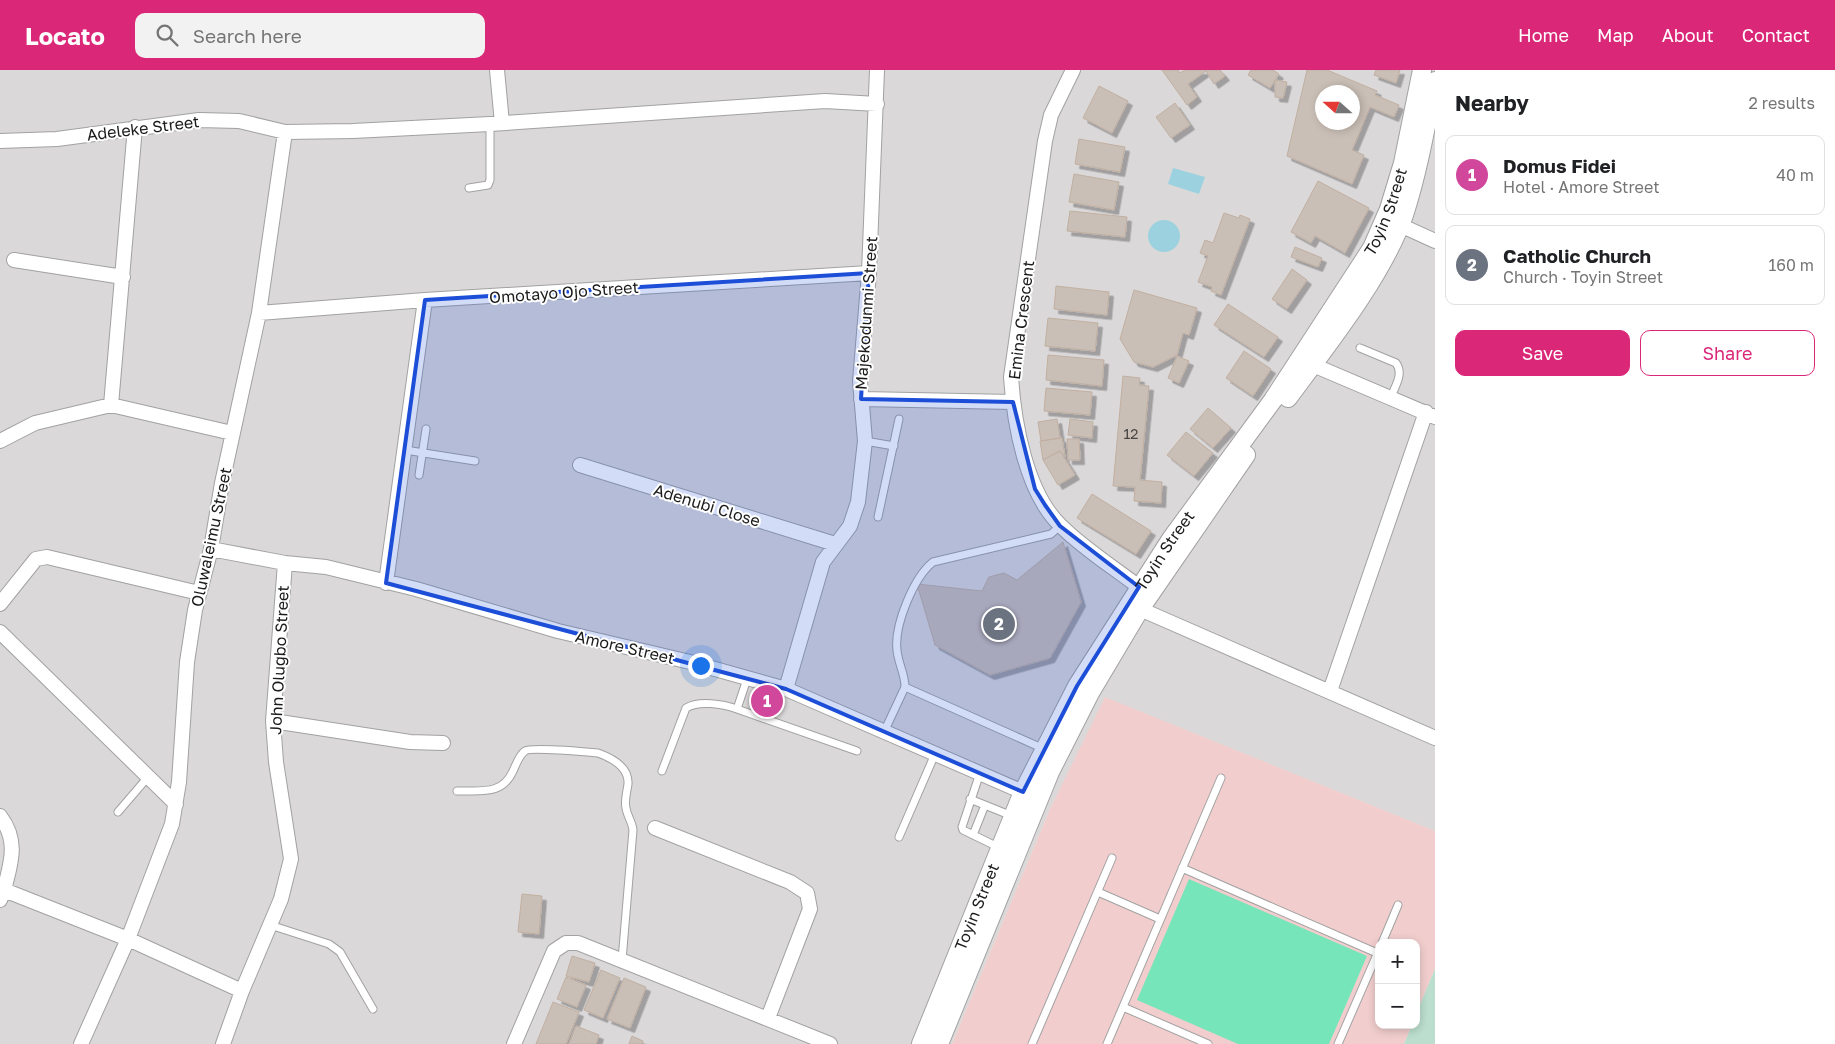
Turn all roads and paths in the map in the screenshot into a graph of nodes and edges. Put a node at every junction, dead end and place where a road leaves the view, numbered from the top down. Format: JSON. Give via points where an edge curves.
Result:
{"nodes":[{"id":1,"x":497,"y":70,"type":"edge"},
{"id":2,"x":877,"y":70,"type":"edge"},
{"id":3,"x":1072,"y":70,"type":"edge"},
{"id":4,"x":1422,"y":70,"type":"edge"},
{"id":5,"x":1435,"y":82,"type":"edge"},
{"id":6,"x":877,"y":104,"type":"junction"},
{"id":7,"x":496,"y":124,"type":"junction"},
{"id":8,"x":135,"y":128,"type":"junction"},
{"id":9,"x":285,"y":132,"type":"junction"},
{"id":10,"x":0,"y":141,"type":"edge"},
{"id":11,"x":469,"y":188,"type":"dead end"},
{"id":12,"x":1400,"y":225,"type":"junction"},
{"id":13,"x":1435,"y":241,"type":"edge"},
{"id":14,"x":14,"y":260,"type":"dead end"},
{"id":15,"x":869,"y":273,"type":"junction"},
{"id":16,"x":123,"y":277,"type":"junction"},
{"id":17,"x":425,"y":300,"type":"junction"},
{"id":18,"x":259,"y":313,"type":"junction"},
{"id":19,"x":1360,"y":348,"type":"dead end"},
{"id":20,"x":1313,"y":365,"type":"junction"},
{"id":21,"x":1391,"y":397,"type":"junction"},
{"id":22,"x":860,"y":399,"type":"junction"},
{"id":23,"x":1013,"y":402,"type":"junction"},
{"id":24,"x":110,"y":405,"type":"junction"},
{"id":25,"x":1430,"y":415,"type":"edge"},
{"id":26,"x":899,"y":419,"type":"dead end"},
{"id":27,"x":426,"y":429,"type":"dead end"},
{"id":28,"x":232,"y":433,"type":"junction"},
{"id":29,"x":0,"y":441,"type":"edge"},
{"id":30,"x":865,"y":441,"type":"junction"},
{"id":31,"x":894,"y":446,"type":"junction"},
{"id":32,"x":404,"y":450,"type":"junction"},
{"id":33,"x":421,"y":453,"type":"junction"},
{"id":34,"x":475,"y":461,"type":"dead end"},
{"id":35,"x":580,"y":465,"type":"dead end"},
{"id":36,"x":419,"y":475,"type":"dead end"},
{"id":37,"x":878,"y":517,"type":"dead end"},
{"id":38,"x":1060,"y":526,"type":"junction"},
{"id":39,"x":835,"y":544,"type":"junction"},
{"id":40,"x":211,"y":549,"type":"junction"},
{"id":41,"x":285,"y":563,"type":"junction"},
{"id":42,"x":386,"y":583,"type":"junction"},
{"id":43,"x":1139,"y":587,"type":"junction"},
{"id":44,"x":200,"y":593,"type":"junction"},
{"id":45,"x":0,"y":604,"type":"edge"},
{"id":46,"x":1140,"y":609,"type":"junction"},
{"id":47,"x":0,"y":632,"type":"edge"},
{"id":48,"x":747,"y":678,"type":"junction"},
{"id":49,"x":906,"y":687,"type":"junction"},
{"id":50,"x":786,"y":689,"type":"junction"},
{"id":51,"x":1330,"y":692,"type":"junction"},
{"id":52,"x":737,"y":709,"type":"junction"},
{"id":53,"x":273,"y":721,"type":"junction"},
{"id":54,"x":884,"y":732,"type":"junction"},
{"id":55,"x":1435,"y":738,"type":"edge"},
{"id":56,"x":443,"y":744,"type":"dead end"},
{"id":57,"x":1044,"y":749,"type":"junction"},
{"id":58,"x":857,"y":751,"type":"dead end"},
{"id":59,"x":935,"y":754,"type":"junction"},
{"id":60,"x":662,"y":770,"type":"dead end"},
{"id":61,"x":980,"y":773,"type":"junction"},
{"id":62,"x":148,"y":777,"type":"junction"},
{"id":63,"x":1221,"y":778,"type":"dead end"},
{"id":64,"x":457,"y":791,"type":"dead end"},
{"id":65,"x":1023,"y":792,"type":"junction"},
{"id":66,"x":970,"y":799,"type":"junction"},
{"id":67,"x":176,"y":804,"type":"junction"},
{"id":68,"x":985,"y":805,"type":"junction"},
{"id":69,"x":118,"y":812,"type":"dead end"},
{"id":70,"x":0,"y":816,"type":"edge"},
{"id":71,"x":1013,"y":817,"type":"junction"},
{"id":72,"x":655,"y":828,"type":"dead end"},
{"id":73,"x":973,"y":835,"type":"junction"},
{"id":74,"x":899,"y":837,"type":"dead end"},
{"id":75,"x":1000,"y":848,"type":"junction"},
{"id":76,"x":1112,"y":858,"type":"dead end"},
{"id":77,"x":1182,"y":868,"type":"junction"},
{"id":78,"x":1098,"y":892,"type":"junction"},
{"id":79,"x":2,"y":895,"type":"edge"},
{"id":80,"x":1398,"y":905,"type":"dead end"},
{"id":81,"x":1160,"y":919,"type":"junction"},
{"id":82,"x":270,"y":925,"type":"junction"},
{"id":83,"x":128,"y":939,"type":"junction"},
{"id":84,"x":1384,"y":939,"type":"edge"},
{"id":85,"x":1375,"y":951,"type":"edge"},
{"id":86,"x":1375,"y":959,"type":"edge"},
{"id":87,"x":622,"y":960,"type":"junction"},
{"id":88,"x":242,"y":991,"type":"junction"},
{"id":89,"x":1123,"y":1006,"type":"junction"},
{"id":90,"x":374,"y":1008,"type":"dead end"},
{"id":91,"x":768,"y":1018,"type":"junction"},
{"id":92,"x":81,"y":1044,"type":"edge"},
{"id":93,"x":223,"y":1044,"type":"edge"},
{"id":94,"x":514,"y":1044,"type":"edge"},
{"id":95,"x":830,"y":1044,"type":"edge"},
{"id":96,"x":921,"y":1044,"type":"edge"},
{"id":97,"x":939,"y":1044,"type":"edge"},
{"id":98,"x":1032,"y":1044,"type":"edge"},
{"id":99,"x":1107,"y":1044,"type":"edge"},
{"id":100,"x":1208,"y":1044,"type":"edge"},
{"id":101,"x":1338,"y":1044,"type":"edge"}],
"edges":[{"from":1,"to":7,"type":"street"},
{"from":2,"to":6,"type":"street","name":"Majekodunmi Street"},
{"from":3,"to":23,"type":"street","name":"Emina Crescent","via":[[1051,115],[1045,141],[1012,377]]},
{"from":4,"to":43,"type":"street","name":"Toyin Street","via":[[1403,163],[1389,209],[1372,248],[1273,400]]},
{"from":5,"to":12,"type":"street","name":"Toyin Street","via":[[1418,168]]},
{"from":6,"to":7,"type":"street","name":"Adeleke Street","via":[[825,101]]},
{"from":6,"to":15,"type":"street","name":"Majekodunmi Street"},
{"from":7,"to":9,"type":"street","name":"Adeleke Street"},
{"from":7,"to":11,"type":"lane","via":[[488,185]]},
{"from":8,"to":9,"type":"street","name":"Adeleke Street","via":[[200,120],[239,121]]},
{"from":8,"to":10,"type":"street","name":"Adeleke Street","via":[[57,139]]},
{"from":8,"to":16,"type":"street"},
{"from":9,"to":18,"type":"street","name":"Oluwaleimu Street"},
{"from":12,"to":13,"type":"street"},
{"from":12,"to":20,"type":"street","name":"Toyin Street","via":[[1364,291]]},
{"from":14,"to":16,"type":"street"},
{"from":15,"to":17,"type":"street","name":"Omotayo Ojo Street"},
{"from":15,"to":22,"type":"street","name":"Majekodunmi Street"},
{"from":16,"to":24,"type":"street"},
{"from":17,"to":18,"type":"street","name":"Omotayo Ojo Street"},
{"from":17,"to":32,"type":"street"},
{"from":18,"to":28,"type":"street","name":"Oluwaleimu Street"},
{"from":19,"to":21,"type":"lane","via":[[1396,363],[1400,368]]},
{"from":20,"to":21,"type":"street"},
{"from":20,"to":46,"type":"street","name":"Toyin Street","via":[[1221,490]]},
{"from":21,"to":25,"type":"street"},
{"from":22,"to":23,"type":"street"},
{"from":22,"to":30,"type":"street","name":"Majekodunmi Street"},
{"from":23,"to":38,"type":"street","name":"Emina Crescent","via":[[1019,436],[1035,489]]},
{"from":24,"to":28,"type":"street"},
{"from":24,"to":29,"type":"street","via":[[35,423]]},
{"from":25,"to":51,"type":"street"},
{"from":26,"to":31,"type":"lane"},
{"from":27,"to":33,"type":"lane"},
{"from":28,"to":40,"type":"street","name":"Oluwaleimu Street"},
{"from":30,"to":31,"type":"lane"},
{"from":30,"to":39,"type":"street","name":"Majekodunmi Street","via":[[858,502],[850,526]]},
{"from":31,"to":37,"type":"lane"},
{"from":32,"to":33,"type":"lane"},
{"from":32,"to":42,"type":"street"},
{"from":33,"to":34,"type":"lane"},
{"from":33,"to":36,"type":"lane"},
{"from":35,"to":39,"type":"street","name":"Adenubi Close"},
{"from":38,"to":43,"type":"street","name":"Emina Crescent"},
{"from":38,"to":49,"type":"lane","via":[[1051,534],[933,562],[923,570],[908,599],[898,634],[898,659]]},
{"from":39,"to":50,"type":"street","name":"Majekodunmi Street","via":[[823,562]]},
{"from":40,"to":41,"type":"street","name":"Amore Street"},
{"from":40,"to":44,"type":"street","name":"Oluwaleimu Street"},
{"from":41,"to":42,"type":"street","name":"Amore Street","via":[[326,567]]},
{"from":41,"to":53,"type":"street","name":"John Olugbo Street"},
{"from":42,"to":48,"type":"street","name":"Amore Street","via":[[416,588],[558,631]]},
{"from":43,"to":57,"type":"street","name":"Toyin Street","via":[[1077,686]]},
{"from":44,"to":45,"type":"street","via":[[47,557],[36,559]]},
{"from":44,"to":67,"type":"street","name":"Oluwaleimu Street","via":[[187,662]]},
{"from":46,"to":51,"type":"street"},
{"from":46,"to":97,"type":"street","name":"Toyin Street","via":[[1090,692],[1050,772]]},
{"from":47,"to":62,"type":"street"},
{"from":48,"to":50,"type":"street","name":"Amore Street"},
{"from":48,"to":52,"type":"lane"},
{"from":49,"to":54,"type":"lane"},
{"from":49,"to":57,"type":"lane"},
{"from":50,"to":54,"type":"street","name":"Amore Street"},
{"from":51,"to":55,"type":"street"},
{"from":52,"to":58,"type":"lane"},
{"from":52,"to":60,"type":"lane","via":[[726,705],[696,704],[686,708]]},
{"from":53,"to":56,"type":"street"},
{"from":53,"to":82,"type":"street","name":"John Olugbo Street","via":[[291,859],[287,881]]},
{"from":54,"to":59,"type":"street","name":"Amore Street"},
{"from":57,"to":65,"type":"street","name":"Toyin Street"},
{"from":59,"to":61,"type":"street","name":"Amore Street"},
{"from":59,"to":74,"type":"lane"},
{"from":61,"to":65,"type":"street","name":"Amore Street"},
{"from":61,"to":66,"type":"lane"},
{"from":62,"to":67,"type":"street"},
{"from":62,"to":69,"type":"lane"},
{"from":63,"to":77,"type":"lane"},
{"from":64,"to":87,"type":"lane","via":[[503,787],[521,756],[530,749],[598,753],[623,768],[628,783],[626,809],[633,830]]},
{"from":65,"to":71,"type":"street","name":"Toyin Street"},
{"from":66,"to":68,"type":"lane"},
{"from":66,"to":73,"type":"lane","via":[[962,827]]},
{"from":67,"to":83,"type":"street","name":"Oluwaleimu Street","via":[[172,824]]},
{"from":68,"to":71,"type":"lane"},
{"from":68,"to":73,"type":"lane"},
{"from":70,"to":79,"type":"street","via":[[13,845]]},
{"from":71,"to":75,"type":"street","name":"Toyin Street"},
{"from":72,"to":91,"type":"street","via":[[790,882],[807,893],[810,909]]},
{"from":73,"to":75,"type":"lane"},
{"from":75,"to":96,"type":"street","name":"Toyin Street"},
{"from":76,"to":78,"type":"lane"},
{"from":77,"to":81,"type":"lane"},
{"from":77,"to":85,"type":"lane"},
{"from":78,"to":81,"type":"lane"},
{"from":78,"to":98,"type":"lane"},
{"from":79,"to":83,"type":"street"},
{"from":80,"to":84,"type":"lane"},
{"from":81,"to":89,"type":"lane"},
{"from":82,"to":88,"type":"street","name":"John Olugbo Street"},
{"from":82,"to":90,"type":"lane","via":[[329,944],[340,952]]},
{"from":83,"to":88,"type":"street"},
{"from":83,"to":92,"type":"street","name":"Oluwaleimu Street"},
{"from":86,"to":101,"type":"lane"},
{"from":87,"to":91,"type":"street"},
{"from":87,"to":94,"type":"street","via":[[578,943],[566,943],[554,951]]},
{"from":88,"to":93,"type":"street","name":"John Olugbo Street"},
{"from":89,"to":99,"type":"lane"},
{"from":89,"to":100,"type":"lane"},
{"from":91,"to":95,"type":"street"}]}
